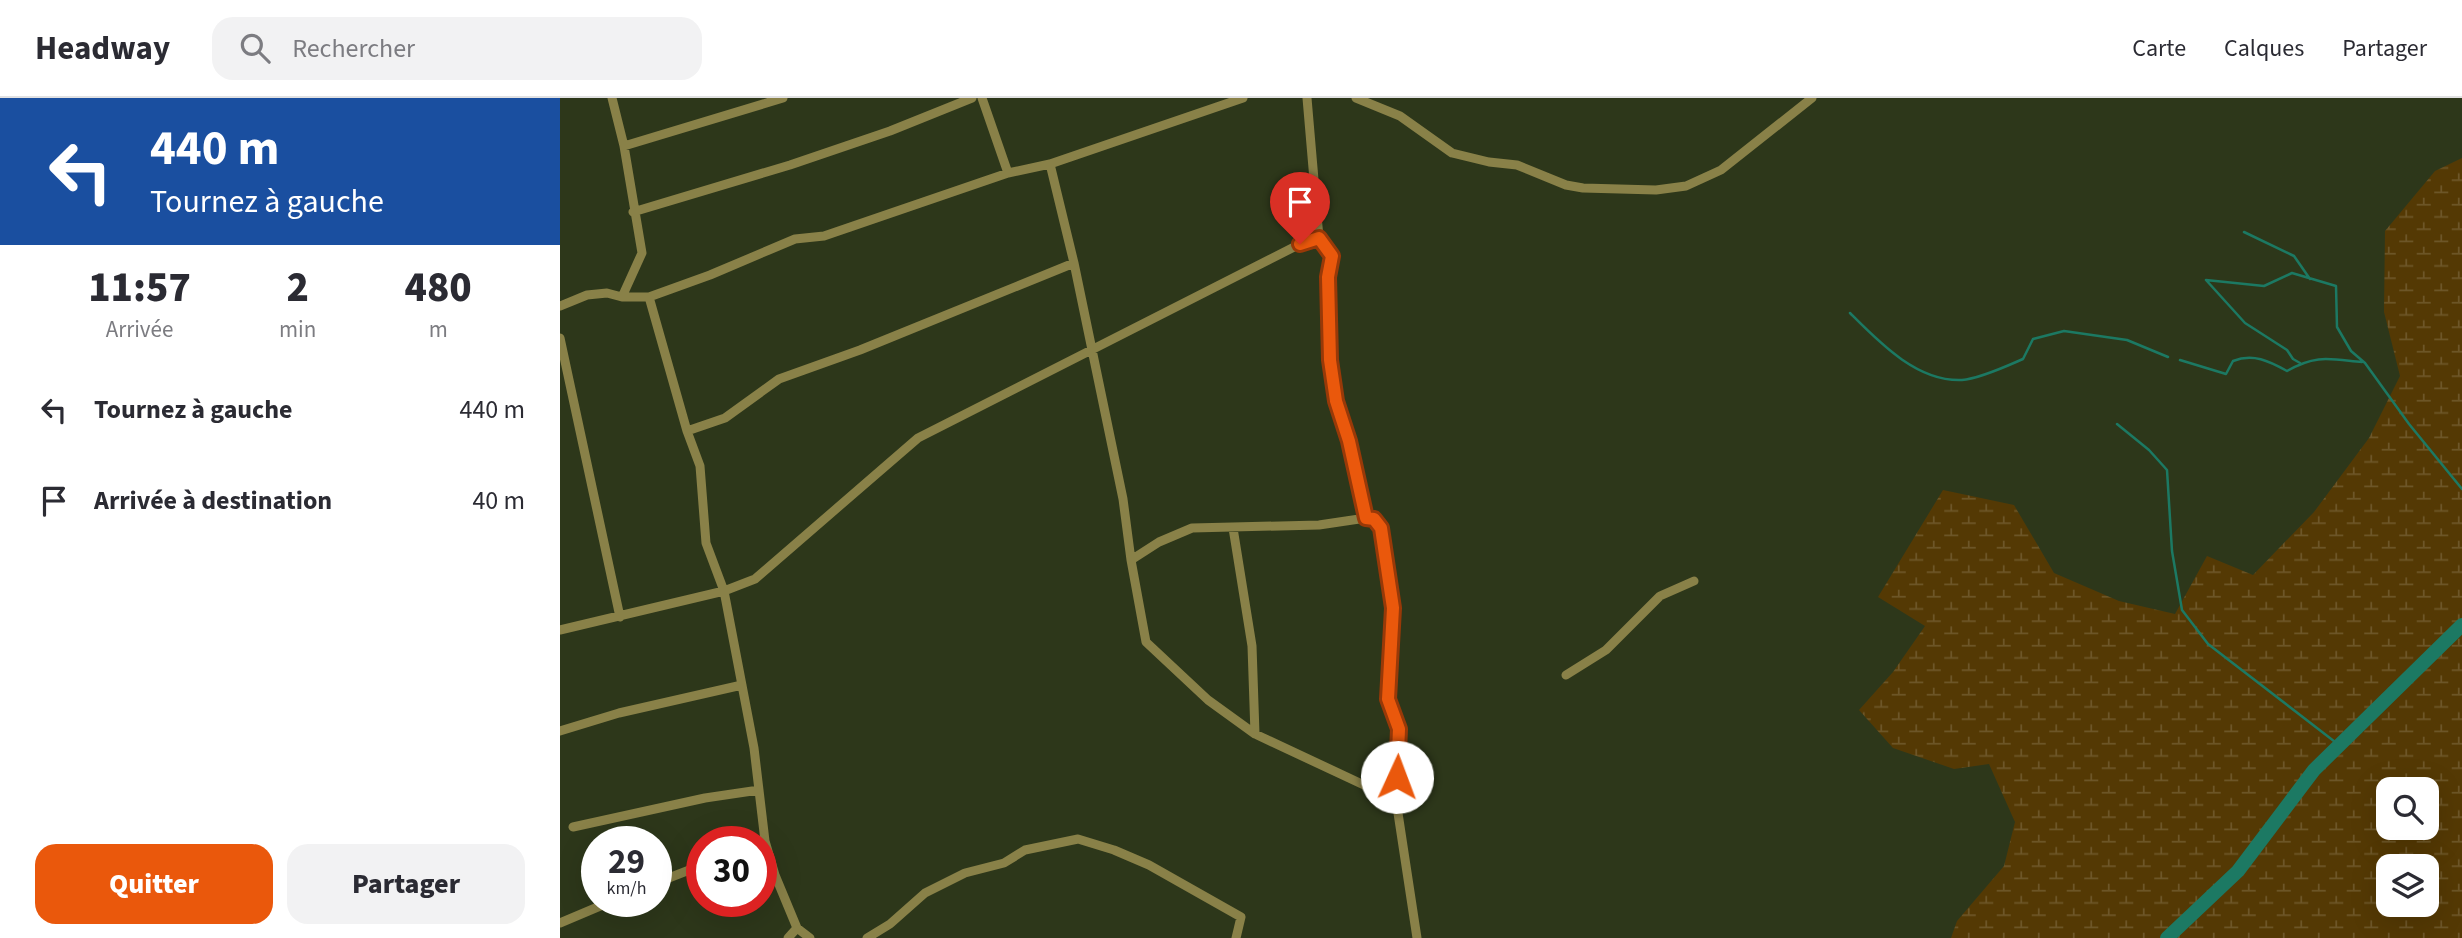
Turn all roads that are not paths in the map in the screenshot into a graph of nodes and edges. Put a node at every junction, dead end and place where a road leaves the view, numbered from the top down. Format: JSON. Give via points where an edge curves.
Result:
{"nodes":[{"id":1,"x":612,"y":98,"type":"edge"},
{"id":2,"x":783,"y":98,"type":"edge"},
{"id":3,"x":972,"y":98,"type":"edge"},
{"id":4,"x":982,"y":98,"type":"edge"},
{"id":5,"x":1243,"y":98,"type":"edge"},
{"id":6,"x":1307,"y":98,"type":"edge"},
{"id":7,"x":1356,"y":98,"type":"edge"},
{"id":8,"x":1812,"y":98,"type":"edge"},
{"id":9,"x":769,"y":100,"type":"edge"},
{"id":10,"x":1228,"y":100,"type":"edge"},
{"id":11,"x":624,"y":146,"type":"junction"},
{"id":12,"x":1050,"y":164,"type":"junction"},
{"id":13,"x":1008,"y":173,"type":"junction"},
{"id":14,"x":633,"y":212,"type":"junction"},
{"id":15,"x":1319,"y":238,"type":"junction"},
{"id":16,"x":1074,"y":263,"type":"junction"},
{"id":17,"x":622,"y":297,"type":"junction"},
{"id":18,"x":649,"y":297,"type":"junction"},
{"id":19,"x":560,"y":306,"type":"edge"},
{"id":20,"x":560,"y":338,"type":"edge"},
{"id":21,"x":1090,"y":349,"type":"junction"},
{"id":22,"x":687,"y":431,"type":"junction"},
{"id":23,"x":1366,"y":518,"type":"junction"},
{"id":24,"x":1233,"y":528,"type":"junction"},
{"id":25,"x":1131,"y":560,"type":"junction"},
{"id":26,"x":1694,"y":580,"type":"dead end"},
{"id":27,"x":724,"y":592,"type":"junction"},
{"id":28,"x":620,"y":617,"type":"junction"},
{"id":29,"x":560,"y":630,"type":"edge"},
{"id":30,"x":1566,"y":675,"type":"dead end"},
{"id":31,"x":741,"y":685,"type":"junction"},
{"id":32,"x":560,"y":731,"type":"edge"},
{"id":33,"x":1255,"y":734,"type":"junction"},
{"id":34,"x":760,"y":790,"type":"junction"},
{"id":35,"x":1396,"y":800,"type":"junction"},
{"id":36,"x":762,"y":826,"type":"edge"},
{"id":37,"x":573,"y":827,"type":"dead end"},
{"id":38,"x":777,"y":880,"type":"edge"},
{"id":39,"x":581,"y":914,"type":"edge"},
{"id":40,"x":560,"y":923,"type":"edge"},
{"id":41,"x":797,"y":928,"type":"junction"},
{"id":42,"x":788,"y":938,"type":"edge"},
{"id":43,"x":810,"y":938,"type":"edge"},
{"id":44,"x":867,"y":938,"type":"edge"},
{"id":45,"x":1236,"y":938,"type":"edge"},
{"id":46,"x":1417,"y":938,"type":"edge"}],
"edges":[{"from":1,"to":11,"type":"street"},
{"from":2,"to":9,"type":"street"},
{"from":3,"to":14,"type":"street","via":[[865,140]]},
{"from":4,"to":13,"type":"street"},
{"from":5,"to":10,"type":"street"},
{"from":6,"to":15,"type":"street"},
{"from":7,"to":8,"type":"street","via":[[1400,116],[1452,153],[1517,165],[1566,185],[1643,190],[1686,186],[1721,170]]},
{"from":9,"to":11,"type":"street"},
{"from":10,"to":12,"type":"street"},
{"from":11,"to":14,"type":"street"},
{"from":12,"to":13,"type":"street"},
{"from":12,"to":16,"type":"street"},
{"from":13,"to":18,"type":"street","via":[[824,236],[795,239]]},
{"from":14,"to":17,"type":"street","via":[[642,253]]},
{"from":15,"to":21,"type":"street"},
{"from":15,"to":23,"type":"street","via":[[1332,256],[1328,277],[1330,360],[1336,401]]},
{"from":16,"to":21,"type":"street"},
{"from":16,"to":22,"type":"street","via":[[779,379],[725,418]]},
{"from":17,"to":18,"type":"street"},
{"from":17,"to":19,"type":"street","via":[[587,295]]},
{"from":18,"to":22,"type":"street"},
{"from":20,"to":28,"type":"street"},
{"from":21,"to":25,"type":"street","via":[[1123,499]]},
{"from":21,"to":27,"type":"street","via":[[918,438],[755,579]]},
{"from":22,"to":27,"type":"street","via":[[700,467],[706,543]]},
{"from":23,"to":24,"type":"street","via":[[1320,525]]},
{"from":23,"to":35,"type":"street","via":[[1374,519],[1381,528],[1393,608],[1388,699],[1399,729]]},
{"from":24,"to":25,"type":"street","via":[[1192,528]]},
{"from":24,"to":33,"type":"street","via":[[1252,646]]},
{"from":25,"to":33,"type":"street","via":[[1146,642],[1208,700]]},
{"from":26,"to":30,"type":"street","via":[[1660,596],[1606,650]]},
{"from":27,"to":28,"type":"street"},
{"from":27,"to":31,"type":"street"},
{"from":28,"to":29,"type":"street"},
{"from":31,"to":32,"type":"street"},
{"from":31,"to":34,"type":"street"},
{"from":33,"to":35,"type":"street"},
{"from":34,"to":36,"type":"street"},
{"from":34,"to":37,"type":"street"},
{"from":35,"to":46,"type":"street"},
{"from":38,"to":41,"type":"street"},
{"from":39,"to":40,"type":"street"},
{"from":41,"to":42,"type":"street"},
{"from":41,"to":43,"type":"street"},
{"from":44,"to":45,"type":"street","via":[[925,893],[965,873],[1004,863],[1025,850],[1078,839],[1149,865],[1241,917]]}]}
